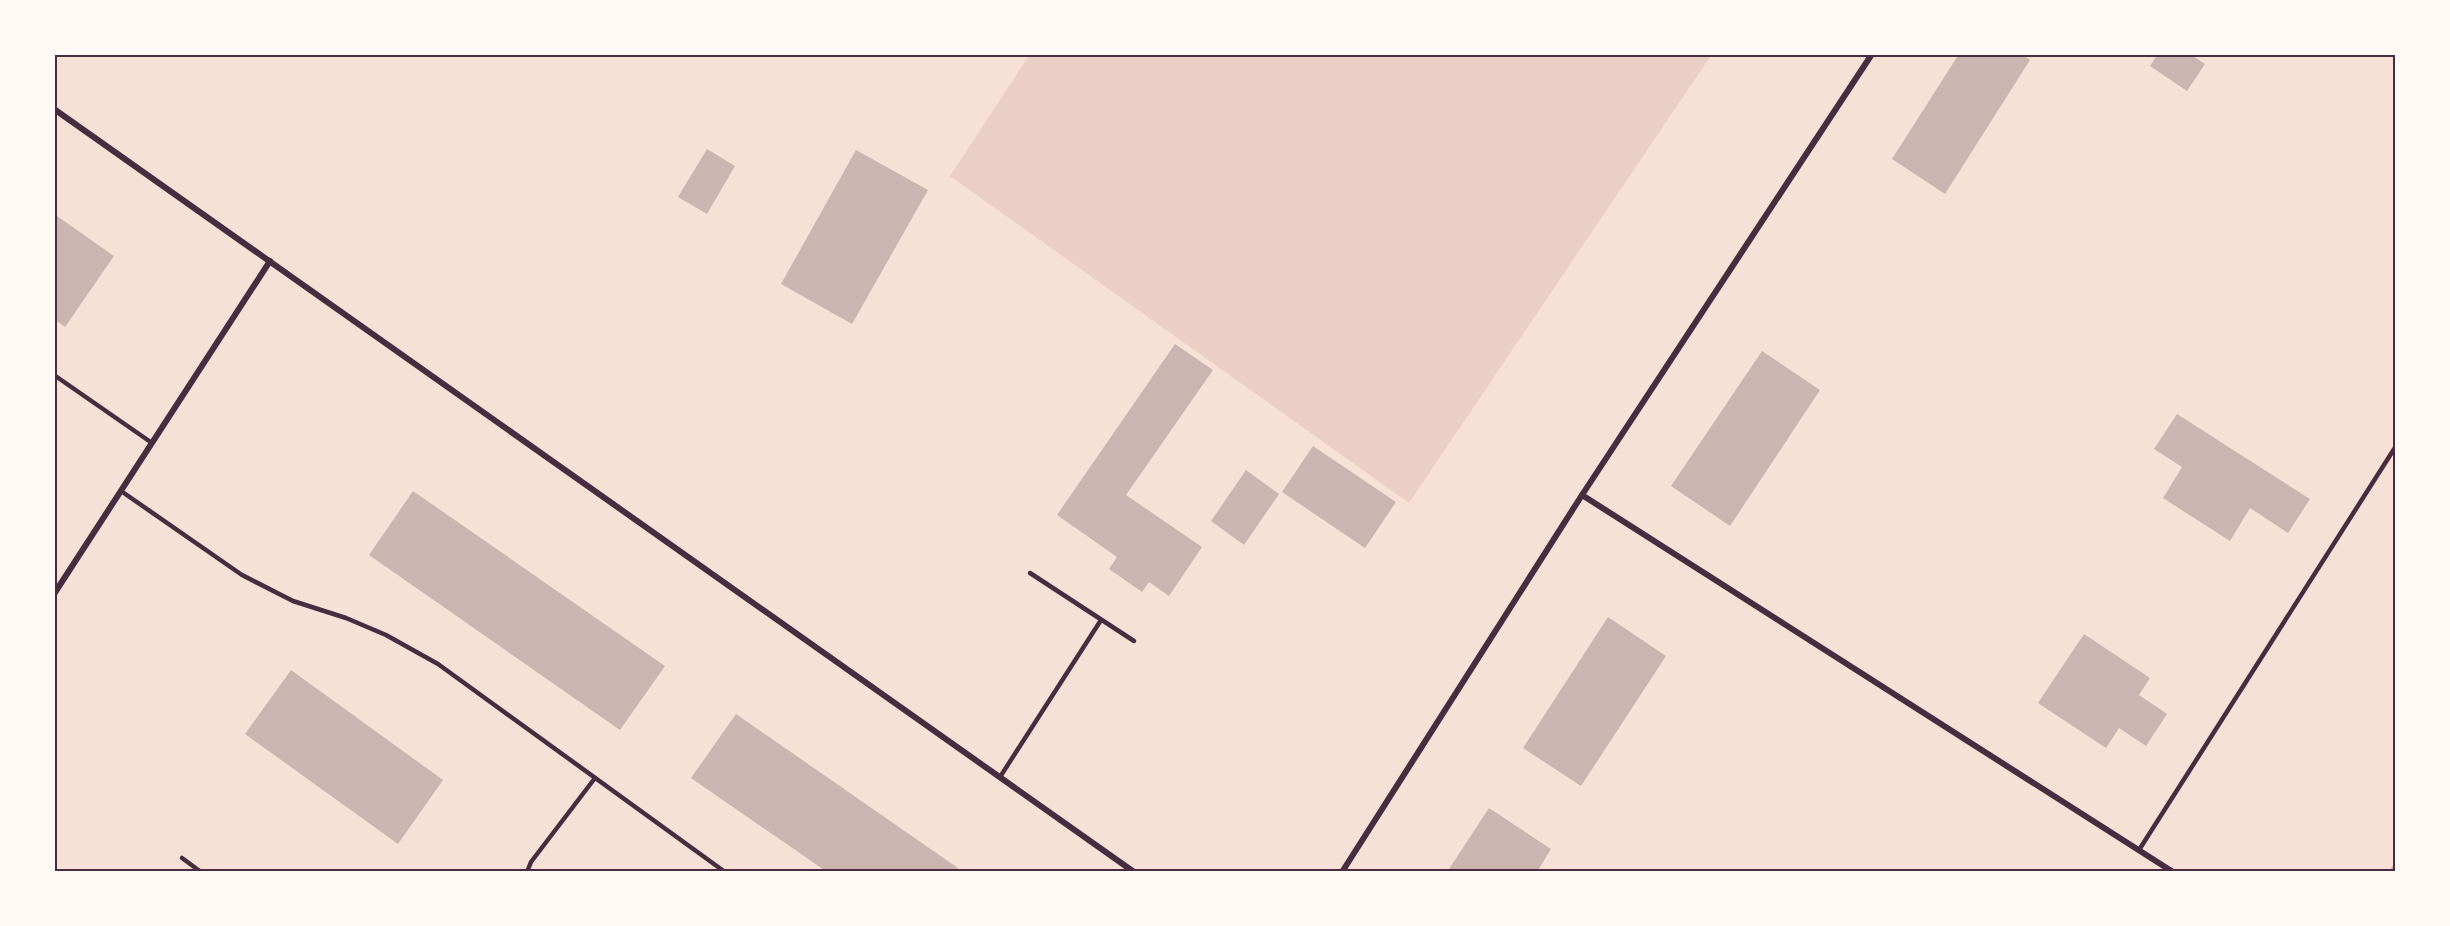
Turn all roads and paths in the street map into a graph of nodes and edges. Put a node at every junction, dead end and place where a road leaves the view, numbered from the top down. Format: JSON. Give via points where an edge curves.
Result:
{"nodes":[{"id":1,"x":1872,"y":54,"type":"edge"},
{"id":2,"x":54,"y":109,"type":"edge"},
{"id":3,"x":270,"y":261,"type":"junction"},
{"id":4,"x":54,"y":375,"type":"edge"},
{"id":5,"x":152,"y":443,"type":"junction"},
{"id":6,"x":2396,"y":446,"type":"edge"},
{"id":7,"x":121,"y":491,"type":"junction"},
{"id":8,"x":1582,"y":495,"type":"junction"},
{"id":9,"x":1030,"y":573,"type":"dead end"},
{"id":10,"x":54,"y":594,"type":"edge"},
{"id":11,"x":1101,"y":620,"type":"junction"},
{"id":12,"x":1134,"y":641,"type":"dead end"},
{"id":13,"x":1000,"y":777,"type":"junction"},
{"id":14,"x":595,"y":778,"type":"junction"},
{"id":15,"x":2139,"y":850,"type":"junction"},
{"id":16,"x":182,"y":858,"type":"dead end"},
{"id":17,"x":201,"y":872,"type":"edge"},
{"id":18,"x":527,"y":872,"type":"edge"},
{"id":19,"x":725,"y":872,"type":"edge"},
{"id":20,"x":1134,"y":872,"type":"edge"},
{"id":21,"x":1342,"y":872,"type":"edge"},
{"id":22,"x":2173,"y":872,"type":"edge"}],
"edges":[{"from":1,"to":8,"type":"street"},
{"from":2,"to":3,"type":"street"},
{"from":3,"to":5,"type":"street"},
{"from":3,"to":13,"type":"street"},
{"from":4,"to":5,"type":"lane"},
{"from":5,"to":7,"type":"street"},
{"from":6,"to":15,"type":"lane"},
{"from":7,"to":10,"type":"street"},
{"from":7,"to":14,"type":"lane","via":[[242,574],[294,601],[386,635],[438,664]]},
{"from":8,"to":15,"type":"street"},
{"from":8,"to":21,"type":"street"},
{"from":9,"to":11,"type":"lane"},
{"from":11,"to":12,"type":"lane"},
{"from":11,"to":13,"type":"lane"},
{"from":13,"to":20,"type":"street"},
{"from":14,"to":18,"type":"lane"},
{"from":14,"to":19,"type":"lane"},
{"from":15,"to":22,"type":"street"},
{"from":16,"to":17,"type":"lane"}]}
